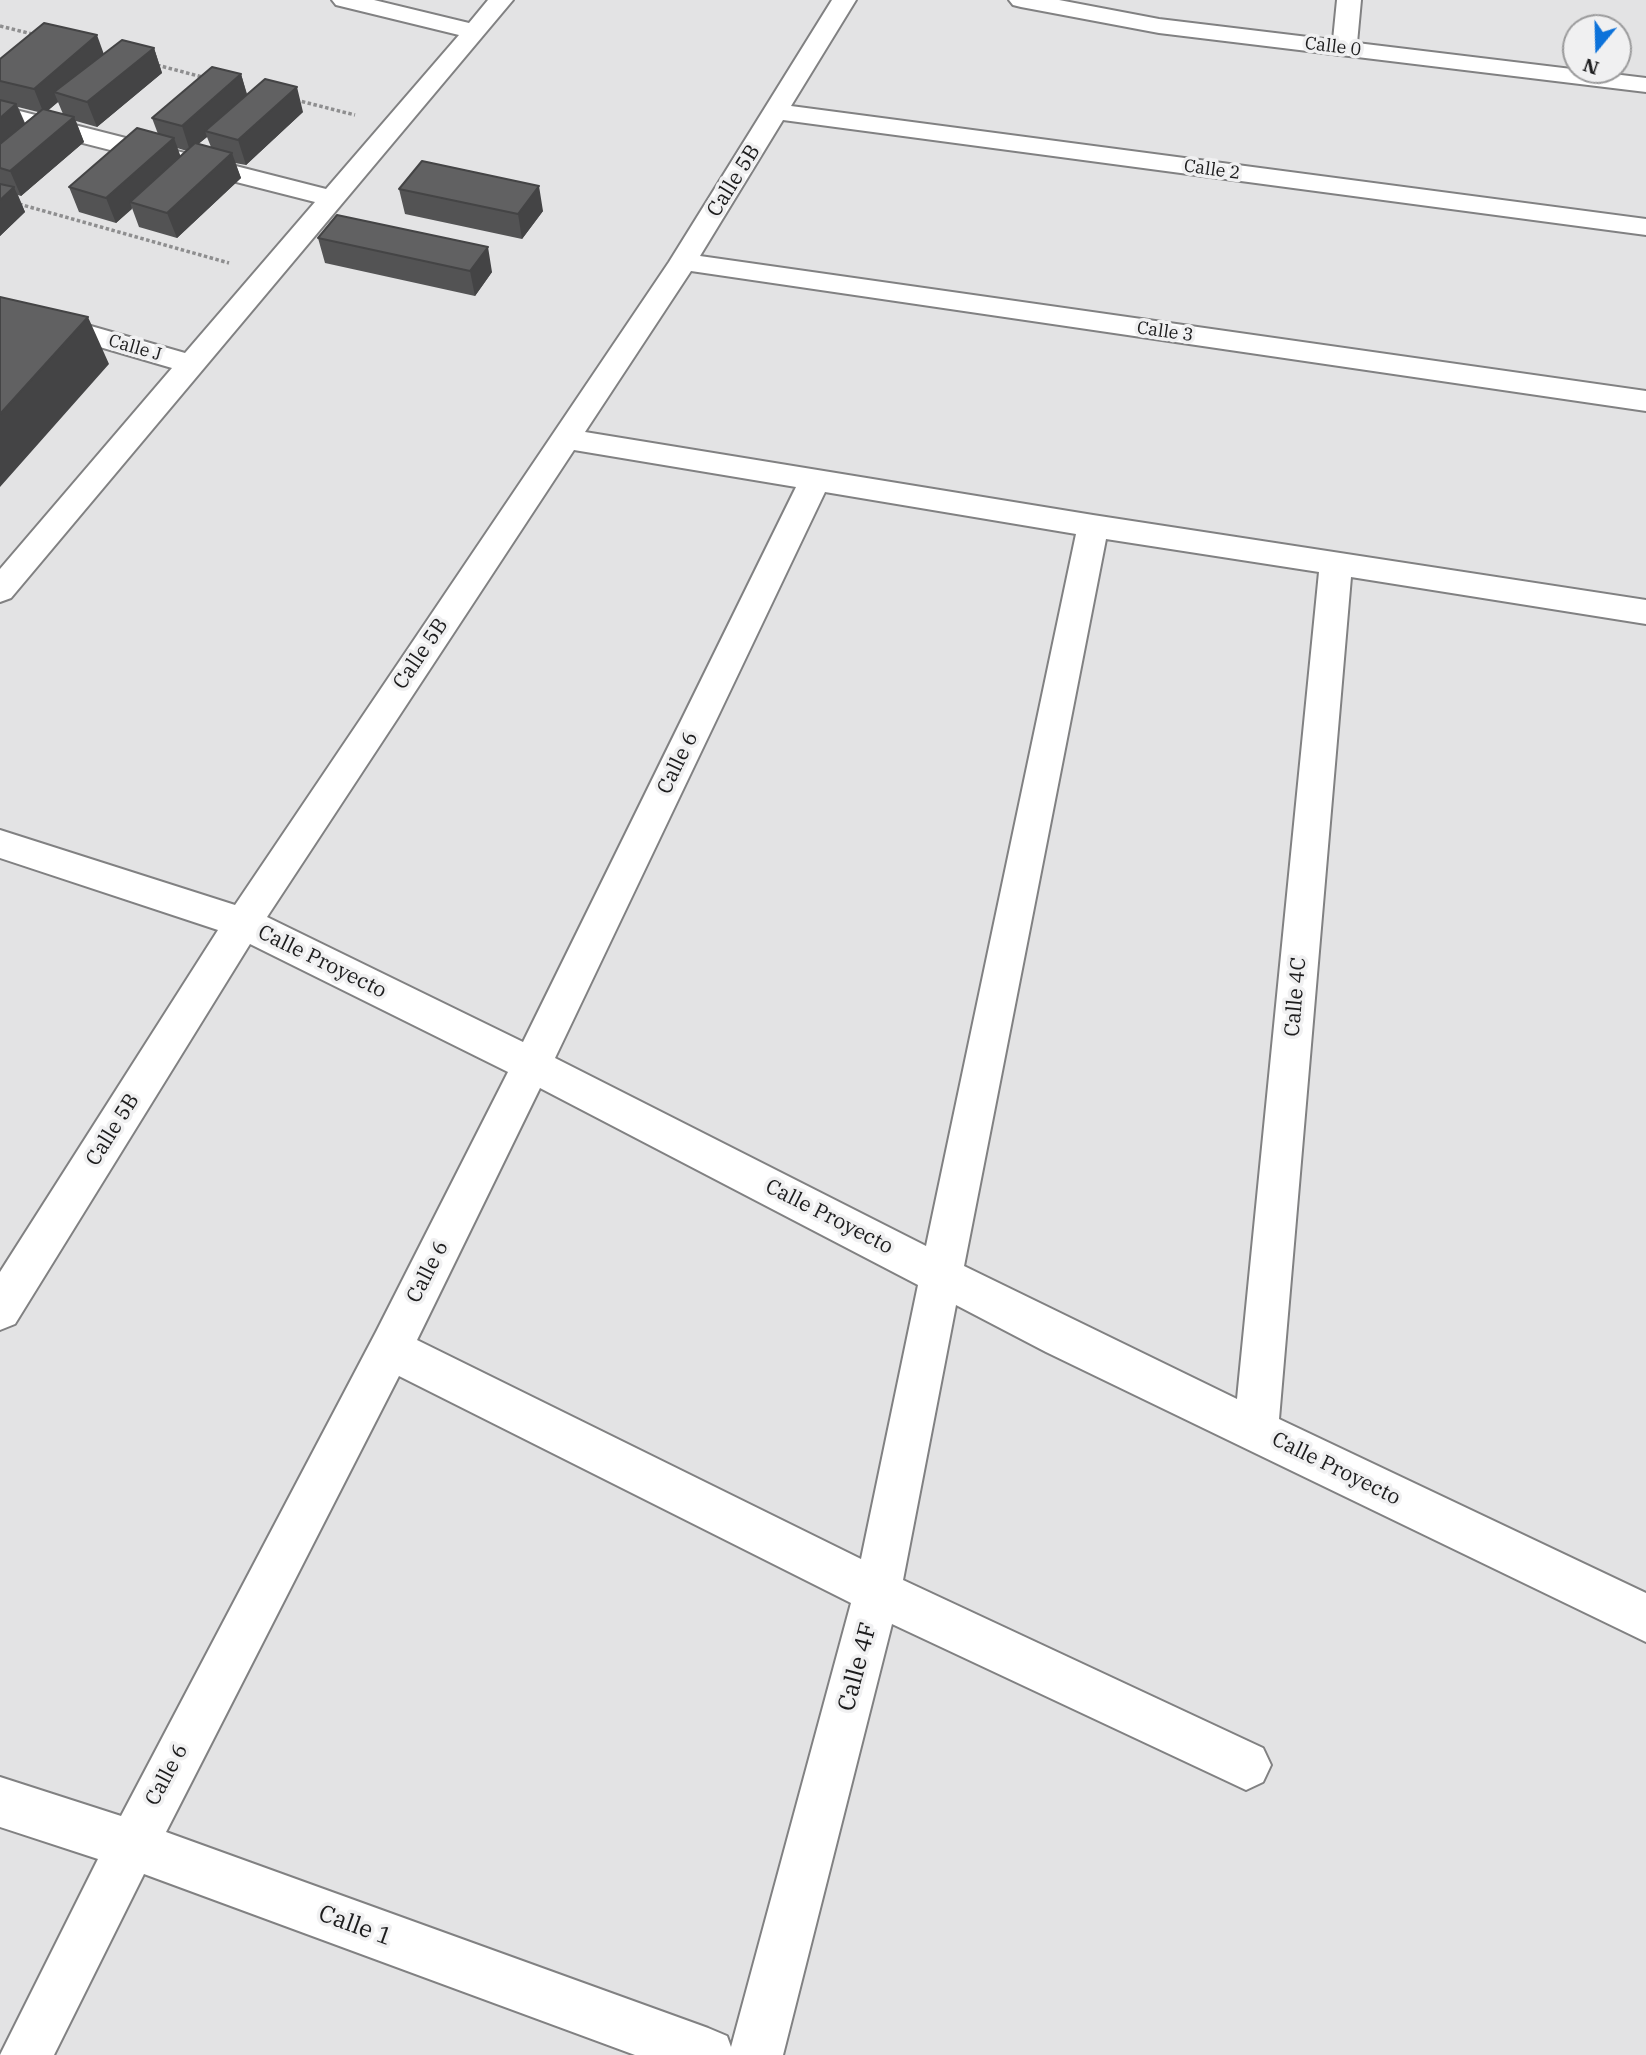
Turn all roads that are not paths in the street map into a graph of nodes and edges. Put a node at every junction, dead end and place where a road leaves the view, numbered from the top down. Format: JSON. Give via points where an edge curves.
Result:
{"nodes":[{"id":1,"x":344,"y":0,"type":"edge"},
{"id":2,"x":500,"y":0,"type":"edge"},
{"id":3,"x":844,"y":0,"type":"edge"},
{"id":4,"x":1021,"y":0,"type":"edge"},
{"id":5,"x":1165,"y":0,"type":"edge"},
{"id":6,"x":1349,"y":0,"type":"edge"},
{"id":7,"x":1159,"y":26,"type":"junction"},
{"id":8,"x":473,"y":30,"type":"junction"},
{"id":9,"x":1344,"y":48,"type":"junction"},
{"id":10,"x":1646,"y":85,"type":"edge"},
{"id":11,"x":777,"y":112,"type":"junction"},
{"id":12,"x":0,"y":114,"type":"edge"},
{"id":13,"x":331,"y":198,"type":"junction"},
{"id":14,"x":1646,"y":227,"type":"edge"},
{"id":15,"x":683,"y":262,"type":"junction"},
{"id":16,"x":0,"y":309,"type":"edge"},
{"id":17,"x":190,"y":364,"type":"junction"},
{"id":18,"x":1646,"y":401,"type":"edge"},
{"id":19,"x":564,"y":438,"type":"junction"},
{"id":20,"x":816,"y":480,"type":"junction"},
{"id":21,"x":1093,"y":526,"type":"junction"},
{"id":22,"x":1336,"y":563,"type":"junction"},
{"id":23,"x":0,"y":590,"type":"edge"},
{"id":24,"x":1646,"y":612,"type":"edge"},
{"id":25,"x":0,"y":844,"type":"edge"},
{"id":26,"x":243,"y":923,"type":"junction"},
{"id":27,"x":532,"y":1065,"type":"junction"},
{"id":28,"x":940,"y":1274,"type":"junction"},
{"id":29,"x":0,"y":1310,"type":"edge"},
{"id":30,"x":390,"y":1349,"type":"junction"},
{"id":31,"x":1256,"y":1430,"type":"junction"},
{"id":32,"x":877,"y":1592,"type":"junction"},
{"id":33,"x":1646,"y":1618,"type":"edge"},
{"id":34,"x":1246,"y":1765,"type":"dead end"},
{"id":35,"x":0,"y":1802,"type":"edge"},
{"id":36,"x":131,"y":1844,"type":"junction"},
{"id":37,"x":26,"y":2055,"type":"edge"},
{"id":38,"x":708,"y":2055,"type":"edge"},
{"id":39,"x":756,"y":2055,"type":"edge"}],
"edges":[{"from":1,"to":8,"type":"street"},
{"from":2,"to":8,"type":"street"},
{"from":3,"to":11,"type":"street","name":"Calle 5B"},
{"from":4,"to":7,"type":"street","name":"Calle 0"},
{"from":5,"to":7,"type":"street"},
{"from":6,"to":9,"type":"street"},
{"from":7,"to":9,"type":"street","name":"Calle 0"},
{"from":8,"to":13,"type":"street"},
{"from":9,"to":10,"type":"street","name":"Calle 0"},
{"from":11,"to":14,"type":"street","name":"Calle 2"},
{"from":11,"to":15,"type":"street","name":"Calle 5B"},
{"from":12,"to":13,"type":"street"},
{"from":13,"to":17,"type":"street"},
{"from":15,"to":18,"type":"street","name":"Calle 3"},
{"from":15,"to":19,"type":"street","name":"Calle 5B"},
{"from":16,"to":17,"type":"street","name":"Calle J"},
{"from":17,"to":23,"type":"street"},
{"from":19,"to":20,"type":"street"},
{"from":19,"to":26,"type":"street","name":"Calle 5B"},
{"from":20,"to":21,"type":"street"},
{"from":20,"to":27,"type":"street","name":"Calle 6"},
{"from":21,"to":22,"type":"street"},
{"from":21,"to":28,"type":"street","name":"Calle 4F"},
{"from":22,"to":24,"type":"street"},
{"from":22,"to":31,"type":"street","name":"Calle 4C"},
{"from":25,"to":26,"type":"street","name":"Calle Proyecto"},
{"from":26,"to":27,"type":"street","name":"Calle Proyecto"},
{"from":26,"to":29,"type":"street","name":"Calle 5B"},
{"from":27,"to":28,"type":"street","name":"Calle Proyecto"},
{"from":27,"to":30,"type":"street","name":"Calle 6"},
{"from":28,"to":31,"type":"street","name":"Calle Proyecto"},
{"from":28,"to":32,"type":"street","name":"Calle 4F"},
{"from":30,"to":32,"type":"street"},
{"from":30,"to":36,"type":"street","name":"Calle 6"},
{"from":31,"to":33,"type":"street","name":"Calle Proyecto"},
{"from":32,"to":34,"type":"street"},
{"from":32,"to":39,"type":"street","name":"Calle 4F"},
{"from":35,"to":36,"type":"street","name":"Calle 1"},
{"from":36,"to":37,"type":"street","name":"Calle 6"},
{"from":36,"to":38,"type":"street","name":"Calle 1"}]}
